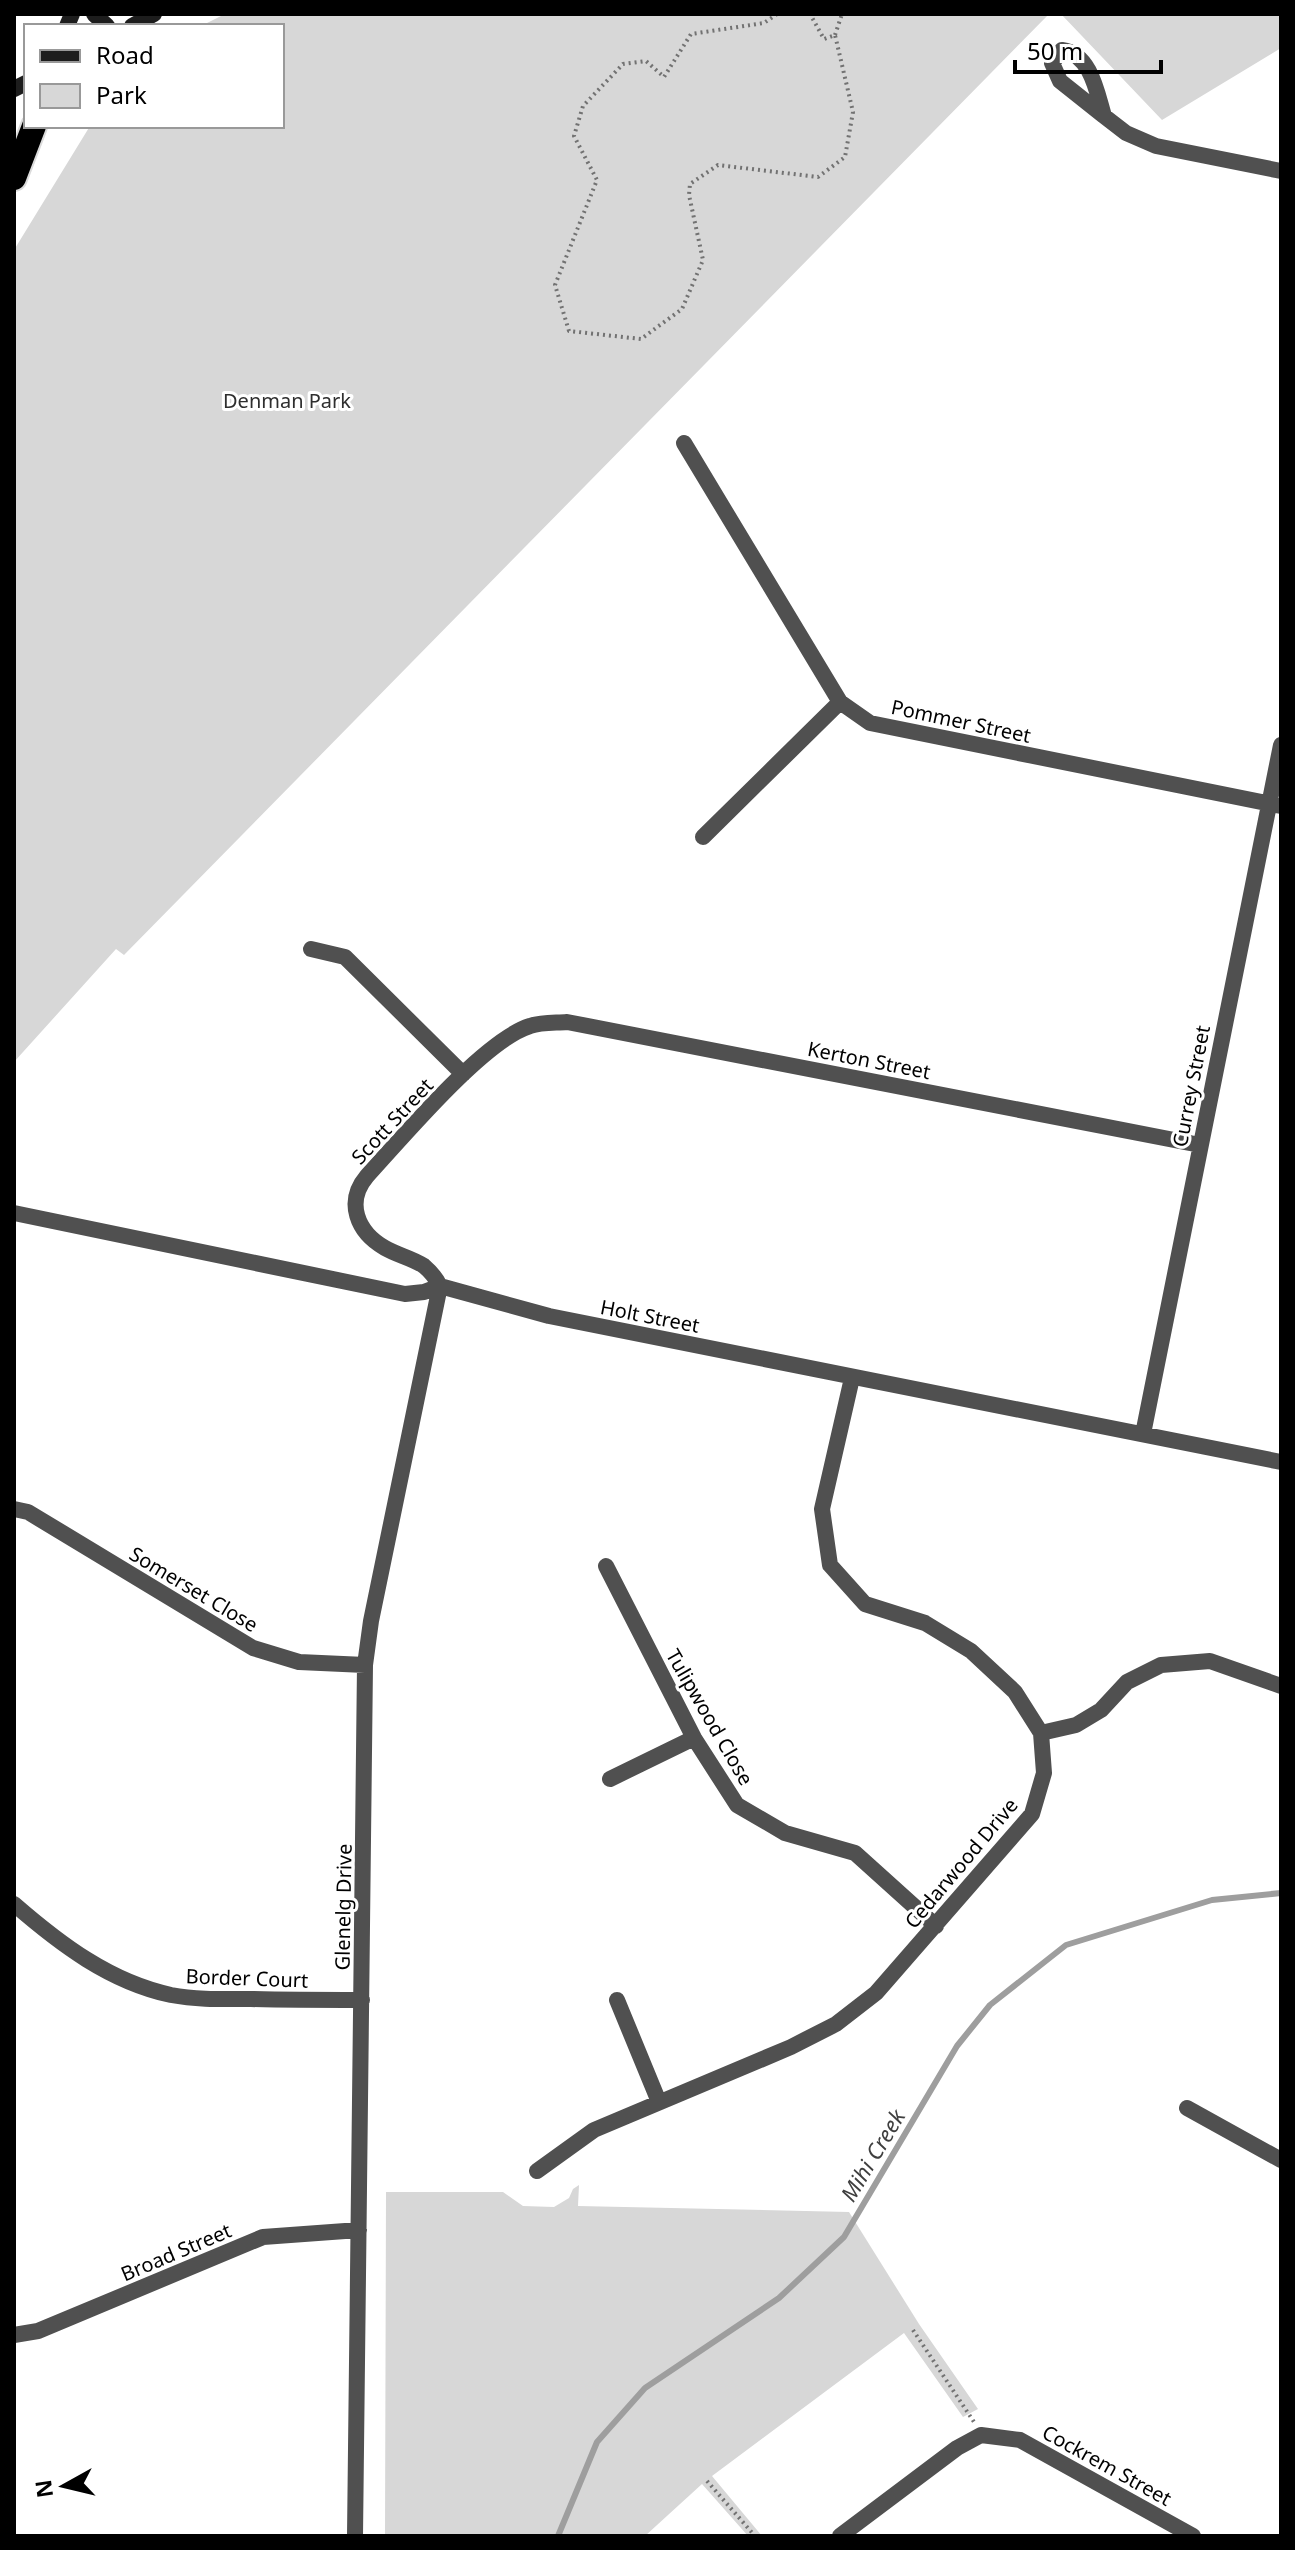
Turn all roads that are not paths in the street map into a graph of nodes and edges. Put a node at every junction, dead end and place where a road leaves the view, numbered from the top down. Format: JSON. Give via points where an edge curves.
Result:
{"nodes":[{"id":1,"x":154,"y":14,"type":"edge"},
{"id":2,"x":136,"y":24,"type":"edge"},
{"id":3,"x":1104,"y":116,"type":"dead end"},
{"id":4,"x":33,"y":128,"type":"edge"},
{"id":5,"x":48,"y":128,"type":"edge"},
{"id":6,"x":24,"y":154,"type":"junction"},
{"id":7,"x":1281,"y":171,"type":"edge"},
{"id":8,"x":14,"y":178,"type":"edge"},
{"id":9,"x":684,"y":443,"type":"dead end"},
{"id":10,"x":840,"y":702,"type":"junction"},
{"id":11,"x":1281,"y":745,"type":"edge"},
{"id":12,"x":1275,"y":805,"type":"edge"},
{"id":13,"x":703,"y":837,"type":"dead end"},
{"id":14,"x":311,"y":949,"type":"dead end"},
{"id":15,"x":529,"y":1026,"type":"joint"},
{"id":16,"x":463,"y":1074,"type":"junction"},
{"id":17,"x":1200,"y":1145,"type":"junction"},
{"id":18,"x":14,"y":1213,"type":"edge"},
{"id":19,"x":440,"y":1286,"type":"junction"},
{"id":20,"x":852,"y":1378,"type":"junction"},
{"id":21,"x":1143,"y":1434,"type":"junction"},
{"id":22,"x":1281,"y":1462,"type":"edge"},
{"id":23,"x":14,"y":1509,"type":"edge"},
{"id":24,"x":606,"y":1566,"type":"dead end"},
{"id":25,"x":365,"y":1665,"type":"junction"},
{"id":26,"x":1281,"y":1686,"type":"edge"},
{"id":27,"x":1041,"y":1733,"type":"junction"},
{"id":28,"x":694,"y":1738,"type":"junction"},
{"id":29,"x":610,"y":1779,"type":"dead end"},
{"id":30,"x":14,"y":1904,"type":"edge"},
{"id":31,"x":936,"y":1926,"type":"junction"},
{"id":32,"x":362,"y":2000,"type":"junction"},
{"id":33,"x":617,"y":2000,"type":"dead end"},
{"id":34,"x":659,"y":2102,"type":"junction"},
{"id":35,"x":1187,"y":2108,"type":"dead end"},
{"id":36,"x":1281,"y":2160,"type":"edge"},
{"id":37,"x":537,"y":2171,"type":"dead end"},
{"id":38,"x":359,"y":2230,"type":"junction"},
{"id":39,"x":14,"y":2335,"type":"edge"},
{"id":40,"x":355,"y":2536,"type":"edge"},
{"id":41,"x":840,"y":2536,"type":"edge"},
{"id":42,"x":1193,"y":2536,"type":"edge"}],
"edges":[{"from":1,"to":2,"type":"main road"},
{"from":3,"to":7,"type":"street","via":[[1156,146]]},
{"from":4,"to":6,"type":"highway"},
{"from":5,"to":6,"type":"highway"},
{"from":6,"to":8,"type":"highway"},
{"from":9,"to":10,"type":"street","name":"Pommer Street"},
{"from":10,"to":12,"type":"street","name":"Pommer Street","via":[[870,723]]},
{"from":10,"to":13,"type":"street"},
{"from":11,"to":12,"type":"street","name":"Currey Street"},
{"from":12,"to":17,"type":"street","name":"Currey Street"},
{"from":14,"to":16,"type":"street","via":[[345,957]]},
{"from":15,"to":16,"type":"street","name":"Scott Street"},
{"from":15,"to":17,"type":"street","name":"Kerton Street","via":[[567,1022]]},
{"from":16,"to":19,"type":"street","name":"Scott Street","via":[[367,1176],[355,1205],[369,1237],[424,1266]]},
{"from":17,"to":21,"type":"street","name":"Currey Street"},
{"from":18,"to":19,"type":"street","name":"Holt Street","via":[[405,1294]]},
{"from":19,"to":20,"type":"street","name":"Holt Street","via":[[549,1316]]},
{"from":19,"to":25,"type":"street","name":"Glenelg Drive"},
{"from":20,"to":21,"type":"street","name":"Holt Street"},
{"from":20,"to":27,"type":"street","name":"Cedarwood Drive","via":[[822,1509],[830,1565],[865,1604],[925,1623],[971,1651],[1015,1692]]},
{"from":21,"to":22,"type":"street","name":"Holt Street"},
{"from":23,"to":25,"type":"street","name":"Somerset Close","via":[[28,1512],[253,1648],[299,1662]]},
{"from":24,"to":28,"type":"street","name":"Tulipwood Close"},
{"from":25,"to":32,"type":"street","name":"Glenelg Drive"},
{"from":26,"to":27,"type":"street","via":[[1210,1661],[1161,1665],[1127,1682],[1101,1710],[1076,1725]]},
{"from":27,"to":31,"type":"street","name":"Cedarwood Drive","via":[[1044,1773],[1032,1814]]},
{"from":28,"to":29,"type":"street"},
{"from":28,"to":31,"type":"street","name":"Tulipwood Close","via":[[737,1805],[785,1833],[855,1853]]},
{"from":30,"to":32,"type":"street","name":"Border Court","via":[[84,1959],[170,1995]]},
{"from":31,"to":34,"type":"street","name":"Cedarwood Drive","via":[[876,1993],[836,2024]]},
{"from":32,"to":38,"type":"street","name":"Glenelg Drive"},
{"from":33,"to":34,"type":"street"},
{"from":34,"to":37,"type":"street","name":"Cedarwood Drive","via":[[594,2130]]},
{"from":35,"to":36,"type":"street"},
{"from":38,"to":39,"type":"street","name":"Broad Street","via":[[263,2237],[38,2331]]},
{"from":38,"to":40,"type":"street","name":"Glenelg Drive"},
{"from":41,"to":42,"type":"street","name":"Cockrem Street","via":[[981,2435],[1020,2440]]}]}
